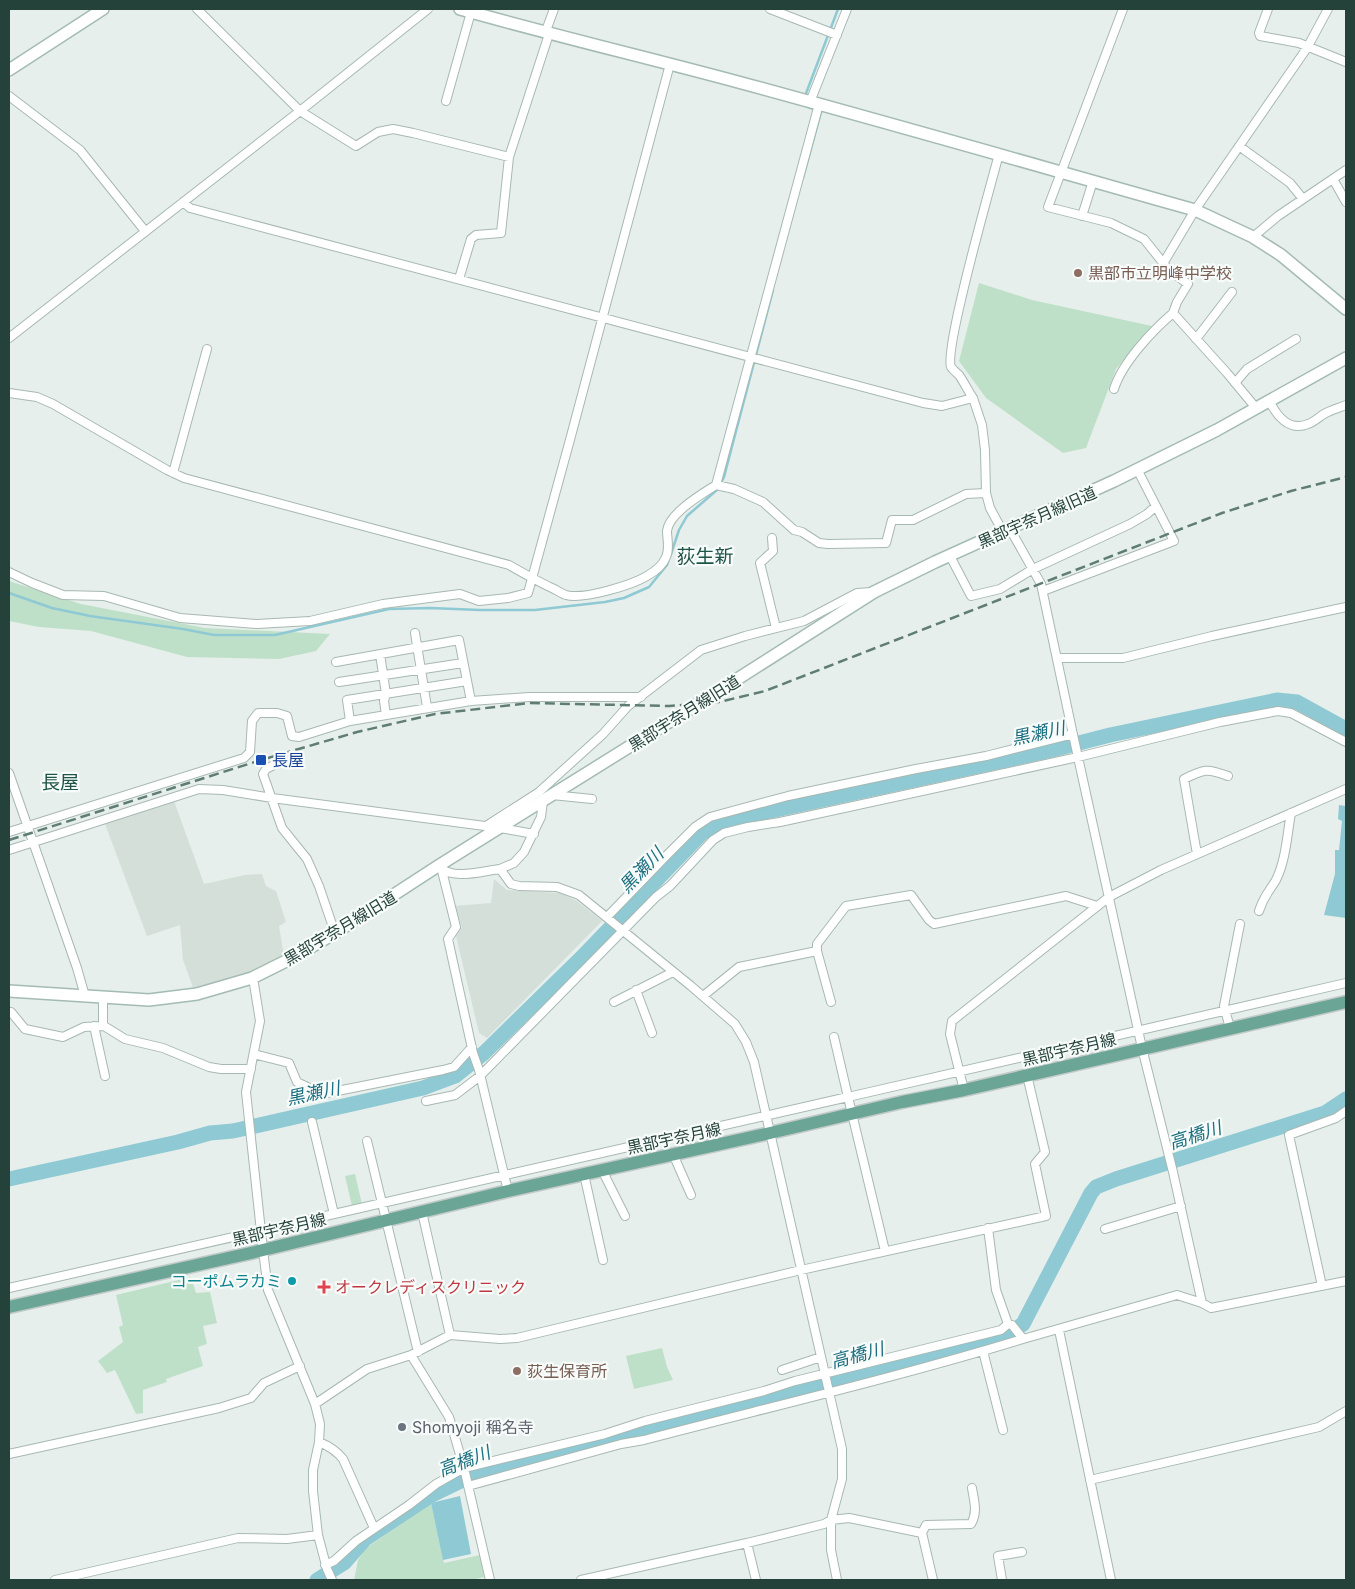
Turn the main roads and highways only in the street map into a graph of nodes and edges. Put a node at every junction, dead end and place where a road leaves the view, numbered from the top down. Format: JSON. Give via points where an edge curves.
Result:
{"nodes":[{"id":1,"x":1346,"y":1002,"type":"edge"},
{"id":2,"x":9,"y":1307,"type":"edge"}],
"edges":[{"from":1,"to":2,"type":"main road","name":"黒部宇奈月線"}]}
